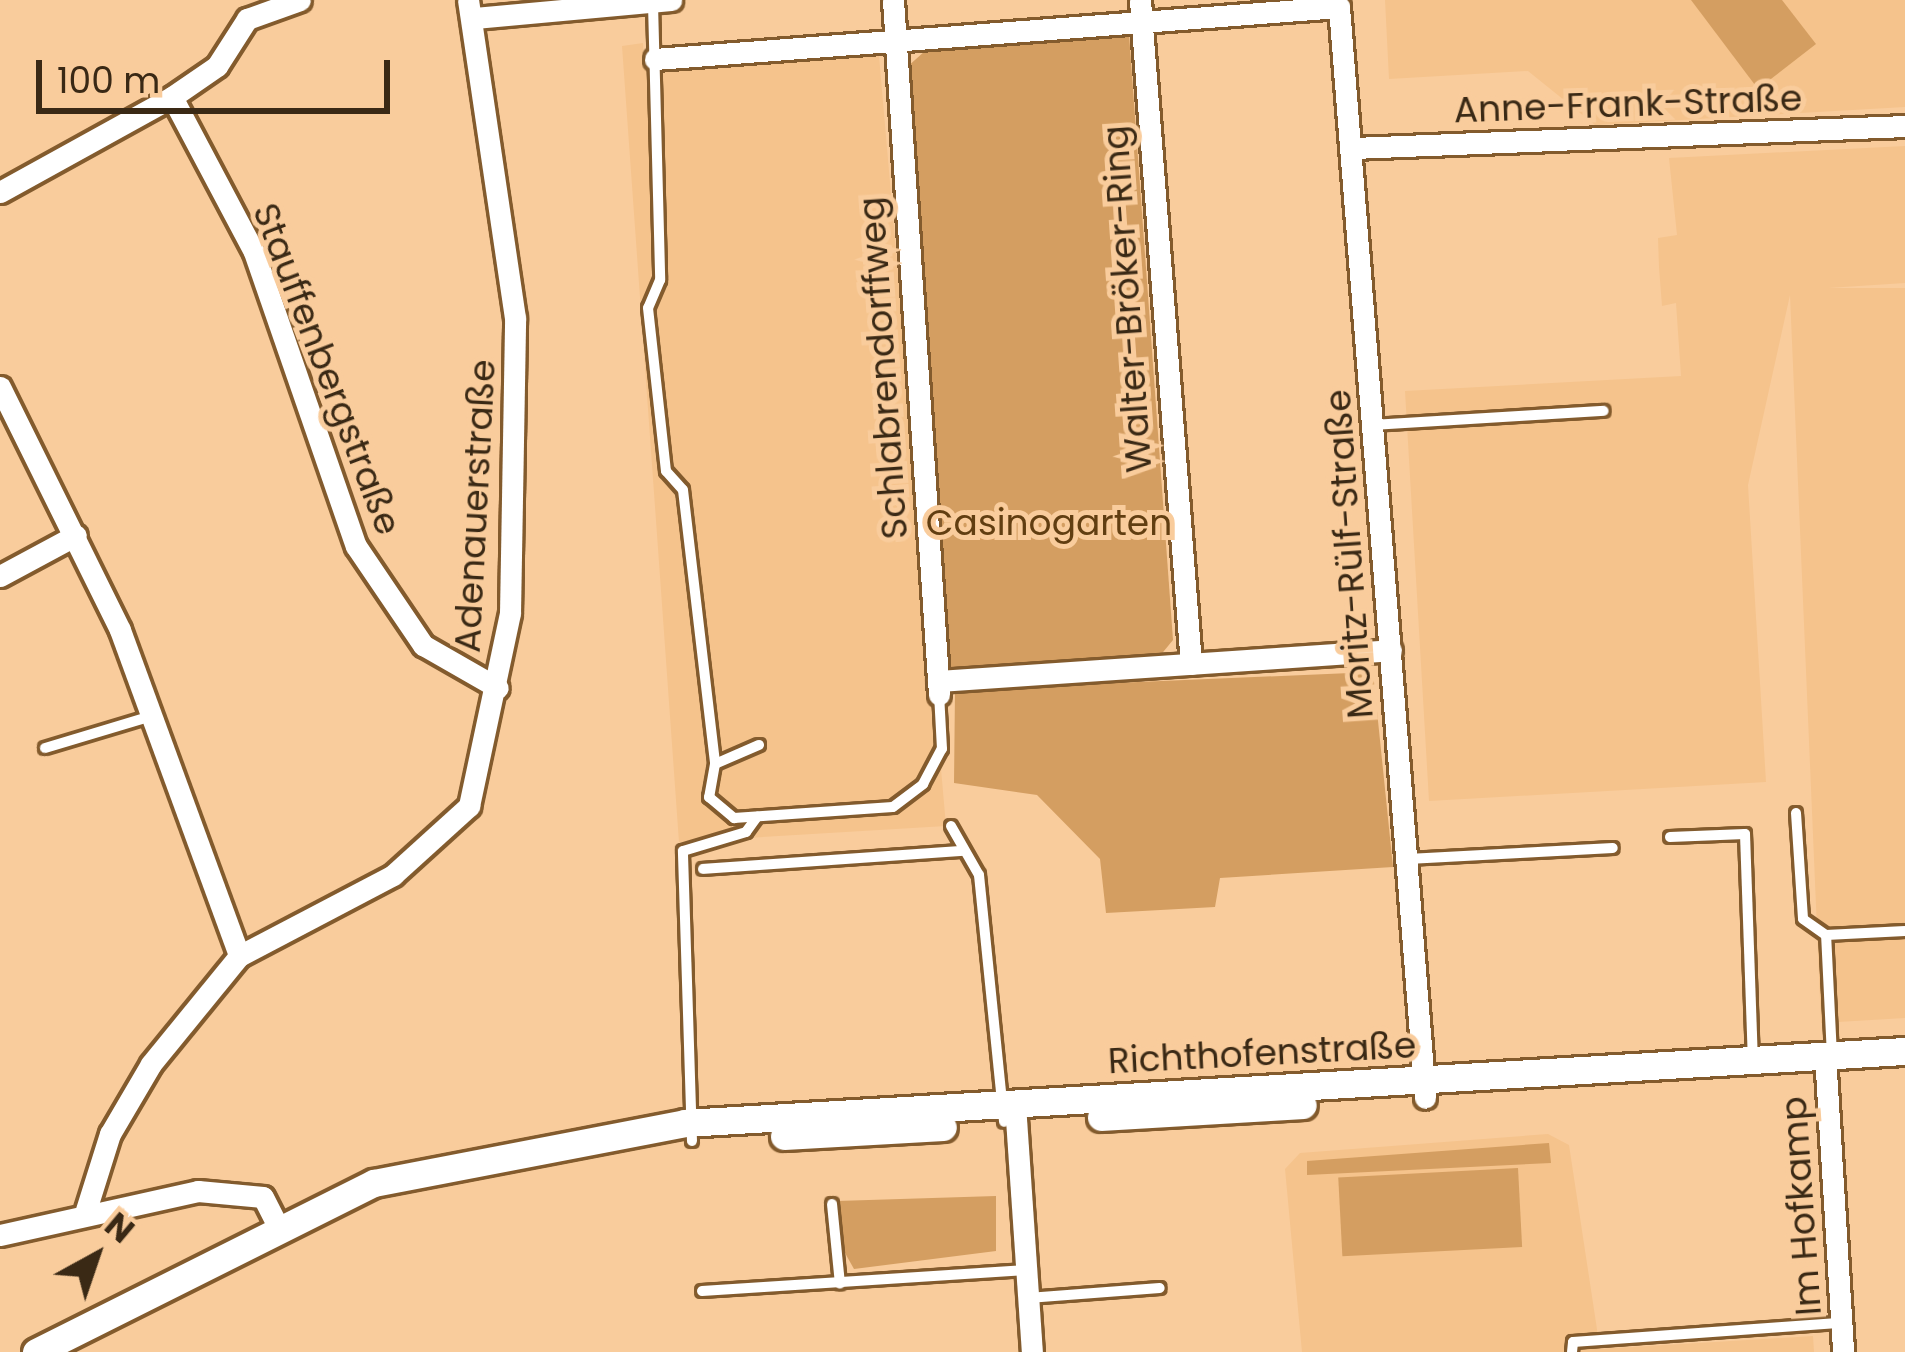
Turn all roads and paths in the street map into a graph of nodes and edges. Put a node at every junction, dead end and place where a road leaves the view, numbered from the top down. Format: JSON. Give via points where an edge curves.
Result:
{"nodes":[{"id":1,"x":234,"y":0,"type":"edge"},
{"id":2,"x":299,"y":0,"type":"edge"},
{"id":3,"x":893,"y":0,"type":"edge"},
{"id":4,"x":662,"y":2,"type":"edge"},
{"id":5,"x":1341,"y":3,"type":"edge"},
{"id":6,"x":471,"y":9,"type":"edge"},
{"id":7,"x":1140,"y":11,"type":"edge"},
{"id":8,"x":247,"y":20,"type":"junction"},
{"id":9,"x":896,"y":38,"type":"junction"},
{"id":10,"x":655,"y":58,"type":"junction"},
{"id":11,"x":172,"y":97,"type":"junction"},
{"id":12,"x":1905,"y":126,"type":"edge"},
{"id":13,"x":1353,"y":148,"type":"junction"},
{"id":14,"x":0,"y":192,"type":"edge"},
{"id":15,"x":0,"y":387,"type":"edge"},
{"id":16,"x":1604,"y":410,"type":"dead end"},
{"id":17,"x":1373,"y":425,"type":"junction"},
{"id":18,"x":76,"y":535,"type":"junction"},
{"id":19,"x":0,"y":576,"type":"edge"},
{"id":20,"x":1391,"y":650,"type":"junction"},
{"id":21,"x":1191,"y":664,"type":"junction"},
{"id":22,"x":939,"y":687,"type":"junction"},
{"id":23,"x":498,"y":688,"type":"junction"},
{"id":24,"x":155,"y":715,"type":"junction"},
{"id":25,"x":759,"y":745,"type":"dead end"},
{"id":26,"x":45,"y":748,"type":"dead end"},
{"id":27,"x":715,"y":764,"type":"junction"},
{"id":28,"x":1796,"y":813,"type":"dead end"},
{"id":29,"x":757,"y":817,"type":"junction"},
{"id":30,"x":951,"y":826,"type":"dead end"},
{"id":31,"x":1670,"y":837,"type":"dead end"},
{"id":32,"x":1613,"y":848,"type":"dead end"},
{"id":33,"x":962,"y":851,"type":"junction"},
{"id":34,"x":1404,"y":860,"type":"junction"},
{"id":35,"x":704,"y":869,"type":"dead end"},
{"id":36,"x":1905,"y":931,"type":"edge"},
{"id":37,"x":1826,"y":935,"type":"junction"},
{"id":38,"x":239,"y":956,"type":"junction"},
{"id":39,"x":1905,"y":1052,"type":"edge"},
{"id":40,"x":1753,"y":1060,"type":"junction"},
{"id":41,"x":1829,"y":1064,"type":"junction"},
{"id":42,"x":1789,"y":1066,"type":"junction"},
{"id":43,"x":1905,"y":1067,"type":"edge"},
{"id":44,"x":1462,"y":1086,"type":"junction"},
{"id":45,"x":1424,"y":1089,"type":"junction"},
{"id":46,"x":999,"y":1114,"type":"junction"},
{"id":47,"x":696,"y":1132,"type":"junction"},
{"id":48,"x":832,"y":1204,"type":"dead end"},
{"id":49,"x":86,"y":1210,"type":"junction"},
{"id":50,"x":279,"y":1228,"type":"junction"},
{"id":51,"x":0,"y":1235,"type":"edge"},
{"id":52,"x":1026,"y":1270,"type":"junction"},
{"id":53,"x":840,"y":1284,"type":"junction"},
{"id":54,"x":1160,"y":1288,"type":"dead end"},
{"id":55,"x":702,"y":1291,"type":"dead end"},
{"id":56,"x":1028,"y":1298,"type":"junction"},
{"id":57,"x":1841,"y":1323,"type":"junction"},
{"id":58,"x":36,"y":1352,"type":"edge"},
{"id":59,"x":1032,"y":1352,"type":"edge"},
{"id":60,"x":1572,"y":1352,"type":"edge"},
{"id":61,"x":1843,"y":1352,"type":"edge"}],
"edges":[{"from":1,"to":8,"type":"street"},
{"from":2,"to":8,"type":"street"},
{"from":3,"to":9,"type":"street"},
{"from":4,"to":6,"type":"street"},
{"from":4,"to":10,"type":"lane"},
{"from":5,"to":7,"type":"street"},
{"from":5,"to":13,"type":"street","name":"Moritz-Rülf-Straße"},
{"from":6,"to":23,"type":"street","name":"Adenauerstraße","via":[[515,318]]},
{"from":7,"to":9,"type":"street"},
{"from":7,"to":21,"type":"street","name":"Walter-Bröker-Ring"},
{"from":8,"to":11,"type":"street","via":[[217,67]]},
{"from":9,"to":10,"type":"street"},
{"from":9,"to":22,"type":"street","name":"Schlabrendorffweg"},
{"from":10,"to":27,"type":"lane","via":[[660,280],[648,308]]},
{"from":11,"to":14,"type":"street"},
{"from":11,"to":23,"type":"street","name":"Stauffenbergstraße","via":[[254,252],[356,546],[423,645]]},
{"from":12,"to":13,"type":"street","name":"Anne-Frank-Straße"},
{"from":13,"to":17,"type":"street","name":"Moritz-Rülf-Straße"},
{"from":15,"to":18,"type":"street"},
{"from":16,"to":17,"type":"lane"},
{"from":17,"to":20,"type":"street","name":"Moritz-Rülf-Straße"},
{"from":18,"to":19,"type":"street"},
{"from":18,"to":24,"type":"street"},
{"from":20,"to":21,"type":"street"},
{"from":20,"to":34,"type":"street","name":"Moritz-Rülf-Straße"},
{"from":21,"to":22,"type":"street"},
{"from":22,"to":29,"type":"lane","via":[[942,749],[905,801]]},
{"from":23,"to":38,"type":"street","name":"Adenauerstraße","via":[[469,806],[437,844]]},
{"from":24,"to":26,"type":"lane"},
{"from":24,"to":38,"type":"street"},
{"from":25,"to":27,"type":"lane"},
{"from":27,"to":29,"type":"lane","via":[[715,807]]},
{"from":28,"to":37,"type":"lane","via":[[1804,919]]},
{"from":29,"to":47,"type":"lane","via":[[746,832],[683,851]]},
{"from":30,"to":33,"type":"lane"},
{"from":31,"to":40,"type":"lane","via":[[1745,834]]},
{"from":32,"to":34,"type":"lane"},
{"from":33,"to":35,"type":"lane"},
{"from":33,"to":46,"type":"lane","via":[[979,875]]},
{"from":34,"to":45,"type":"street","name":"Moritz-Rülf-Straße"},
{"from":36,"to":37,"type":"lane"},
{"from":37,"to":41,"type":"lane"},
{"from":38,"to":49,"type":"street","name":"Adenauerstraße","via":[[110,1134]]},
{"from":39,"to":41,"type":"street","name":"Richthofenstraße"},
{"from":39,"to":43,"type":"lane"},
{"from":40,"to":42,"type":"street","name":"Richthofenstraße"},
{"from":40,"to":44,"type":"street","name":"Richthofenstraße"},
{"from":41,"to":42,"type":"street","name":"Richthofenstraße"},
{"from":41,"to":43,"type":"street","name":"Richthofenstraße"},
{"from":41,"to":57,"type":"street","name":"Im Hofkamp"},
{"from":42,"to":44,"type":"street","name":"Richthofenstraße"},
{"from":44,"to":45,"type":"street","name":"Richthofenstraße"},
{"from":45,"to":46,"type":"street","name":"Richthofenstraße"},
{"from":46,"to":47,"type":"street","name":"Richthofenstraße"},
{"from":46,"to":52,"type":"street"},
{"from":47,"to":50,"type":"street","name":"Richthofenstraße","via":[[386,1180]]},
{"from":48,"to":53,"type":"lane"},
{"from":49,"to":50,"type":"street","via":[[240,1191],[263,1197]]},
{"from":49,"to":51,"type":"street"},
{"from":50,"to":58,"type":"street","name":"Richthofenstraße"},
{"from":52,"to":53,"type":"lane"},
{"from":52,"to":56,"type":"street"},
{"from":53,"to":55,"type":"lane"},
{"from":54,"to":56,"type":"lane"},
{"from":56,"to":59,"type":"street"},
{"from":57,"to":60,"type":"lane","via":[[1574,1342]]},
{"from":57,"to":61,"type":"street","name":"Im Hofkamp"}]}
